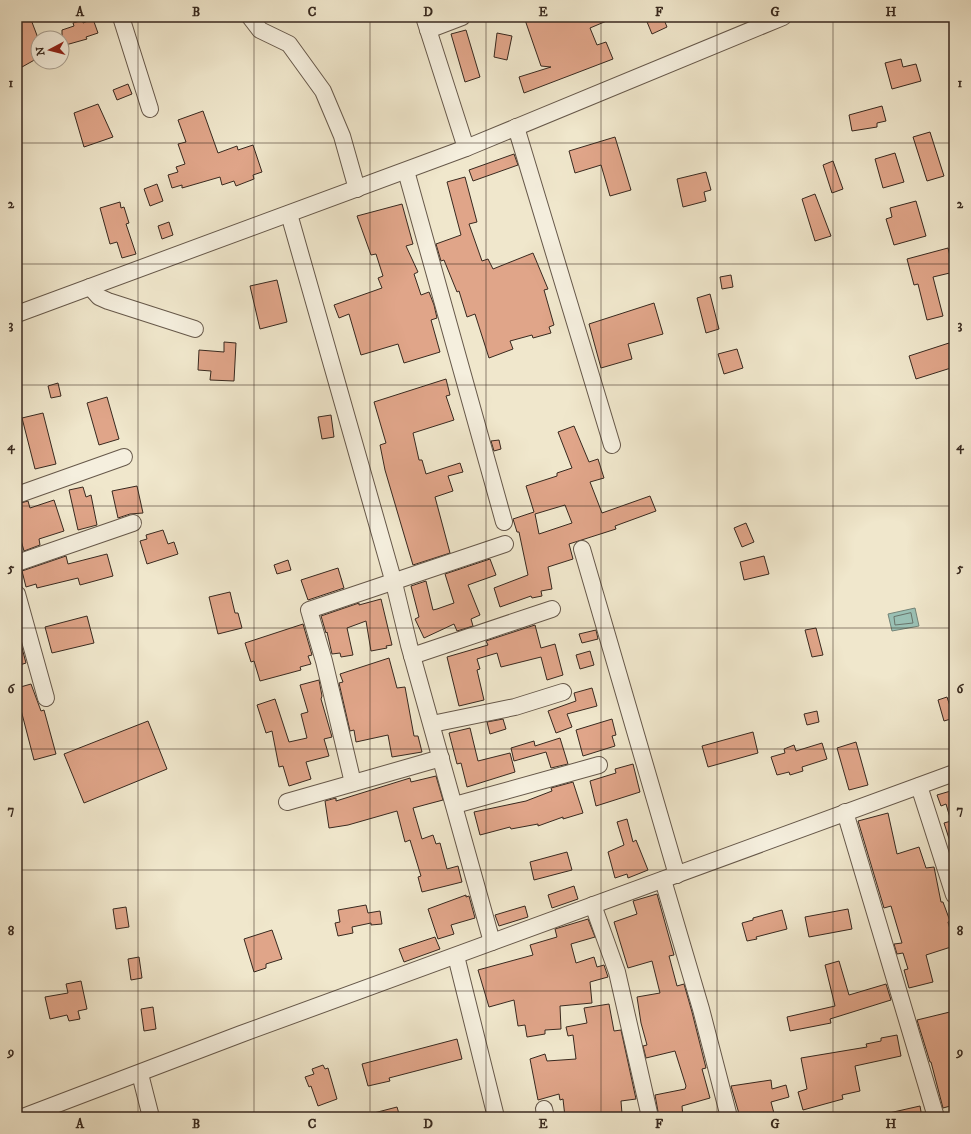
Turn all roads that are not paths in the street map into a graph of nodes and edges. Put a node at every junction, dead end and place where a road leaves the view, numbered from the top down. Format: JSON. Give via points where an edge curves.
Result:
{"nodes":[{"id":1,"x":121,"y":17,"type":"edge"},
{"id":2,"x":250,"y":17,"type":"edge"},
{"id":3,"x":462,"y":17,"type":"edge"},
{"id":4,"x":783,"y":17,"type":"edge"},
{"id":5,"x":426,"y":24,"type":"edge"},
{"id":6,"x":150,"y":109,"type":"dead end"},
{"id":7,"x":516,"y":127,"type":"junction"},
{"id":8,"x":466,"y":148,"type":"junction"},
{"id":9,"x":406,"y":171,"type":"junction"},
{"id":10,"x":357,"y":189,"type":"junction"},
{"id":11,"x":289,"y":214,"type":"junction"},
{"id":12,"x":90,"y":287,"type":"junction"},
{"id":13,"x":17,"y":314,"type":"edge"},
{"id":14,"x":195,"y":329,"type":"dead end"},
{"id":15,"x":612,"y":445,"type":"dead end"},
{"id":16,"x":124,"y":457,"type":"dead end"},
{"id":17,"x":17,"y":495,"type":"edge"},
{"id":18,"x":504,"y":522,"type":"dead end"},
{"id":19,"x":133,"y":523,"type":"dead end"},
{"id":20,"x":505,"y":544,"type":"dead end"},
{"id":21,"x":582,"y":549,"type":"dead end"},
{"id":22,"x":17,"y":563,"type":"edge"},
{"id":23,"x":394,"y":582,"type":"junction"},
{"id":24,"x":17,"y":594,"type":"edge"},
{"id":25,"x":552,"y":608,"type":"dead end"},
{"id":26,"x":412,"y":656,"type":"junction"},
{"id":27,"x":563,"y":692,"type":"dead end"},
{"id":28,"x":46,"y":698,"type":"dead end"},
{"id":29,"x":432,"y":724,"type":"junction"},
{"id":30,"x":441,"y":758,"type":"junction"},
{"id":31,"x":598,"y":765,"type":"dead end"},
{"id":32,"x":954,"y":773,"type":"edge"},
{"id":33,"x":353,"y":783,"type":"junction"},
{"id":34,"x":919,"y":786,"type":"junction"},
{"id":35,"x":287,"y":802,"type":"dead end"},
{"id":36,"x":455,"y":805,"type":"junction"},
{"id":37,"x":845,"y":812,"type":"junction"},
{"id":38,"x":670,"y":877,"type":"junction"},
{"id":39,"x":954,"y":895,"type":"edge"},
{"id":40,"x":594,"y":905,"type":"junction"},
{"id":41,"x":492,"y":942,"type":"junction"},
{"id":42,"x":456,"y":956,"type":"junction"},
{"id":43,"x":140,"y":1074,"type":"junction"},
{"id":44,"x":23,"y":1117,"type":"edge"},
{"id":45,"x":151,"y":1117,"type":"edge"},
{"id":46,"x":496,"y":1117,"type":"edge"},
{"id":47,"x":650,"y":1117,"type":"edge"},
{"id":48,"x":730,"y":1117,"type":"edge"},
{"id":49,"x":936,"y":1117,"type":"edge"}],
"edges":[{"from":1,"to":6,"type":"street"},
{"from":2,"to":10,"type":"street","via":[[260,30],[289,44],[323,91],[342,136]]},
{"from":3,"to":5,"type":"street"},
{"from":4,"to":7,"type":"street"},
{"from":5,"to":8,"type":"street"},
{"from":7,"to":8,"type":"street"},
{"from":7,"to":15,"type":"street"},
{"from":8,"to":9,"type":"street"},
{"from":9,"to":10,"type":"street"},
{"from":9,"to":18,"type":"street"},
{"from":10,"to":11,"type":"street"},
{"from":11,"to":12,"type":"street"},
{"from":11,"to":23,"type":"street"},
{"from":12,"to":13,"type":"street"},
{"from":12,"to":14,"type":"street","via":[[108,301]]},
{"from":16,"to":17,"type":"street"},
{"from":19,"to":22,"type":"street"},
{"from":20,"to":23,"type":"street"},
{"from":21,"to":38,"type":"street"},
{"from":23,"to":26,"type":"street"},
{"from":23,"to":33,"type":"street","via":[[309,610]]},
{"from":24,"to":28,"type":"street"},
{"from":25,"to":26,"type":"street"},
{"from":26,"to":29,"type":"street"},
{"from":27,"to":29,"type":"street","via":[[515,706]]},
{"from":29,"to":30,"type":"street"},
{"from":30,"to":33,"type":"street"},
{"from":30,"to":36,"type":"street"},
{"from":31,"to":36,"type":"street"},
{"from":32,"to":34,"type":"street"},
{"from":33,"to":35,"type":"street"},
{"from":34,"to":37,"type":"street"},
{"from":34,"to":39,"type":"street"},
{"from":36,"to":41,"type":"street"},
{"from":37,"to":38,"type":"street"},
{"from":37,"to":49,"type":"street"},
{"from":38,"to":40,"type":"street"},
{"from":38,"to":48,"type":"street"},
{"from":40,"to":41,"type":"street"},
{"from":40,"to":47,"type":"street","via":[[617,972]]},
{"from":41,"to":42,"type":"street"},
{"from":42,"to":43,"type":"street"},
{"from":42,"to":46,"type":"street"},
{"from":43,"to":44,"type":"street"},
{"from":43,"to":45,"type":"street"}]}
